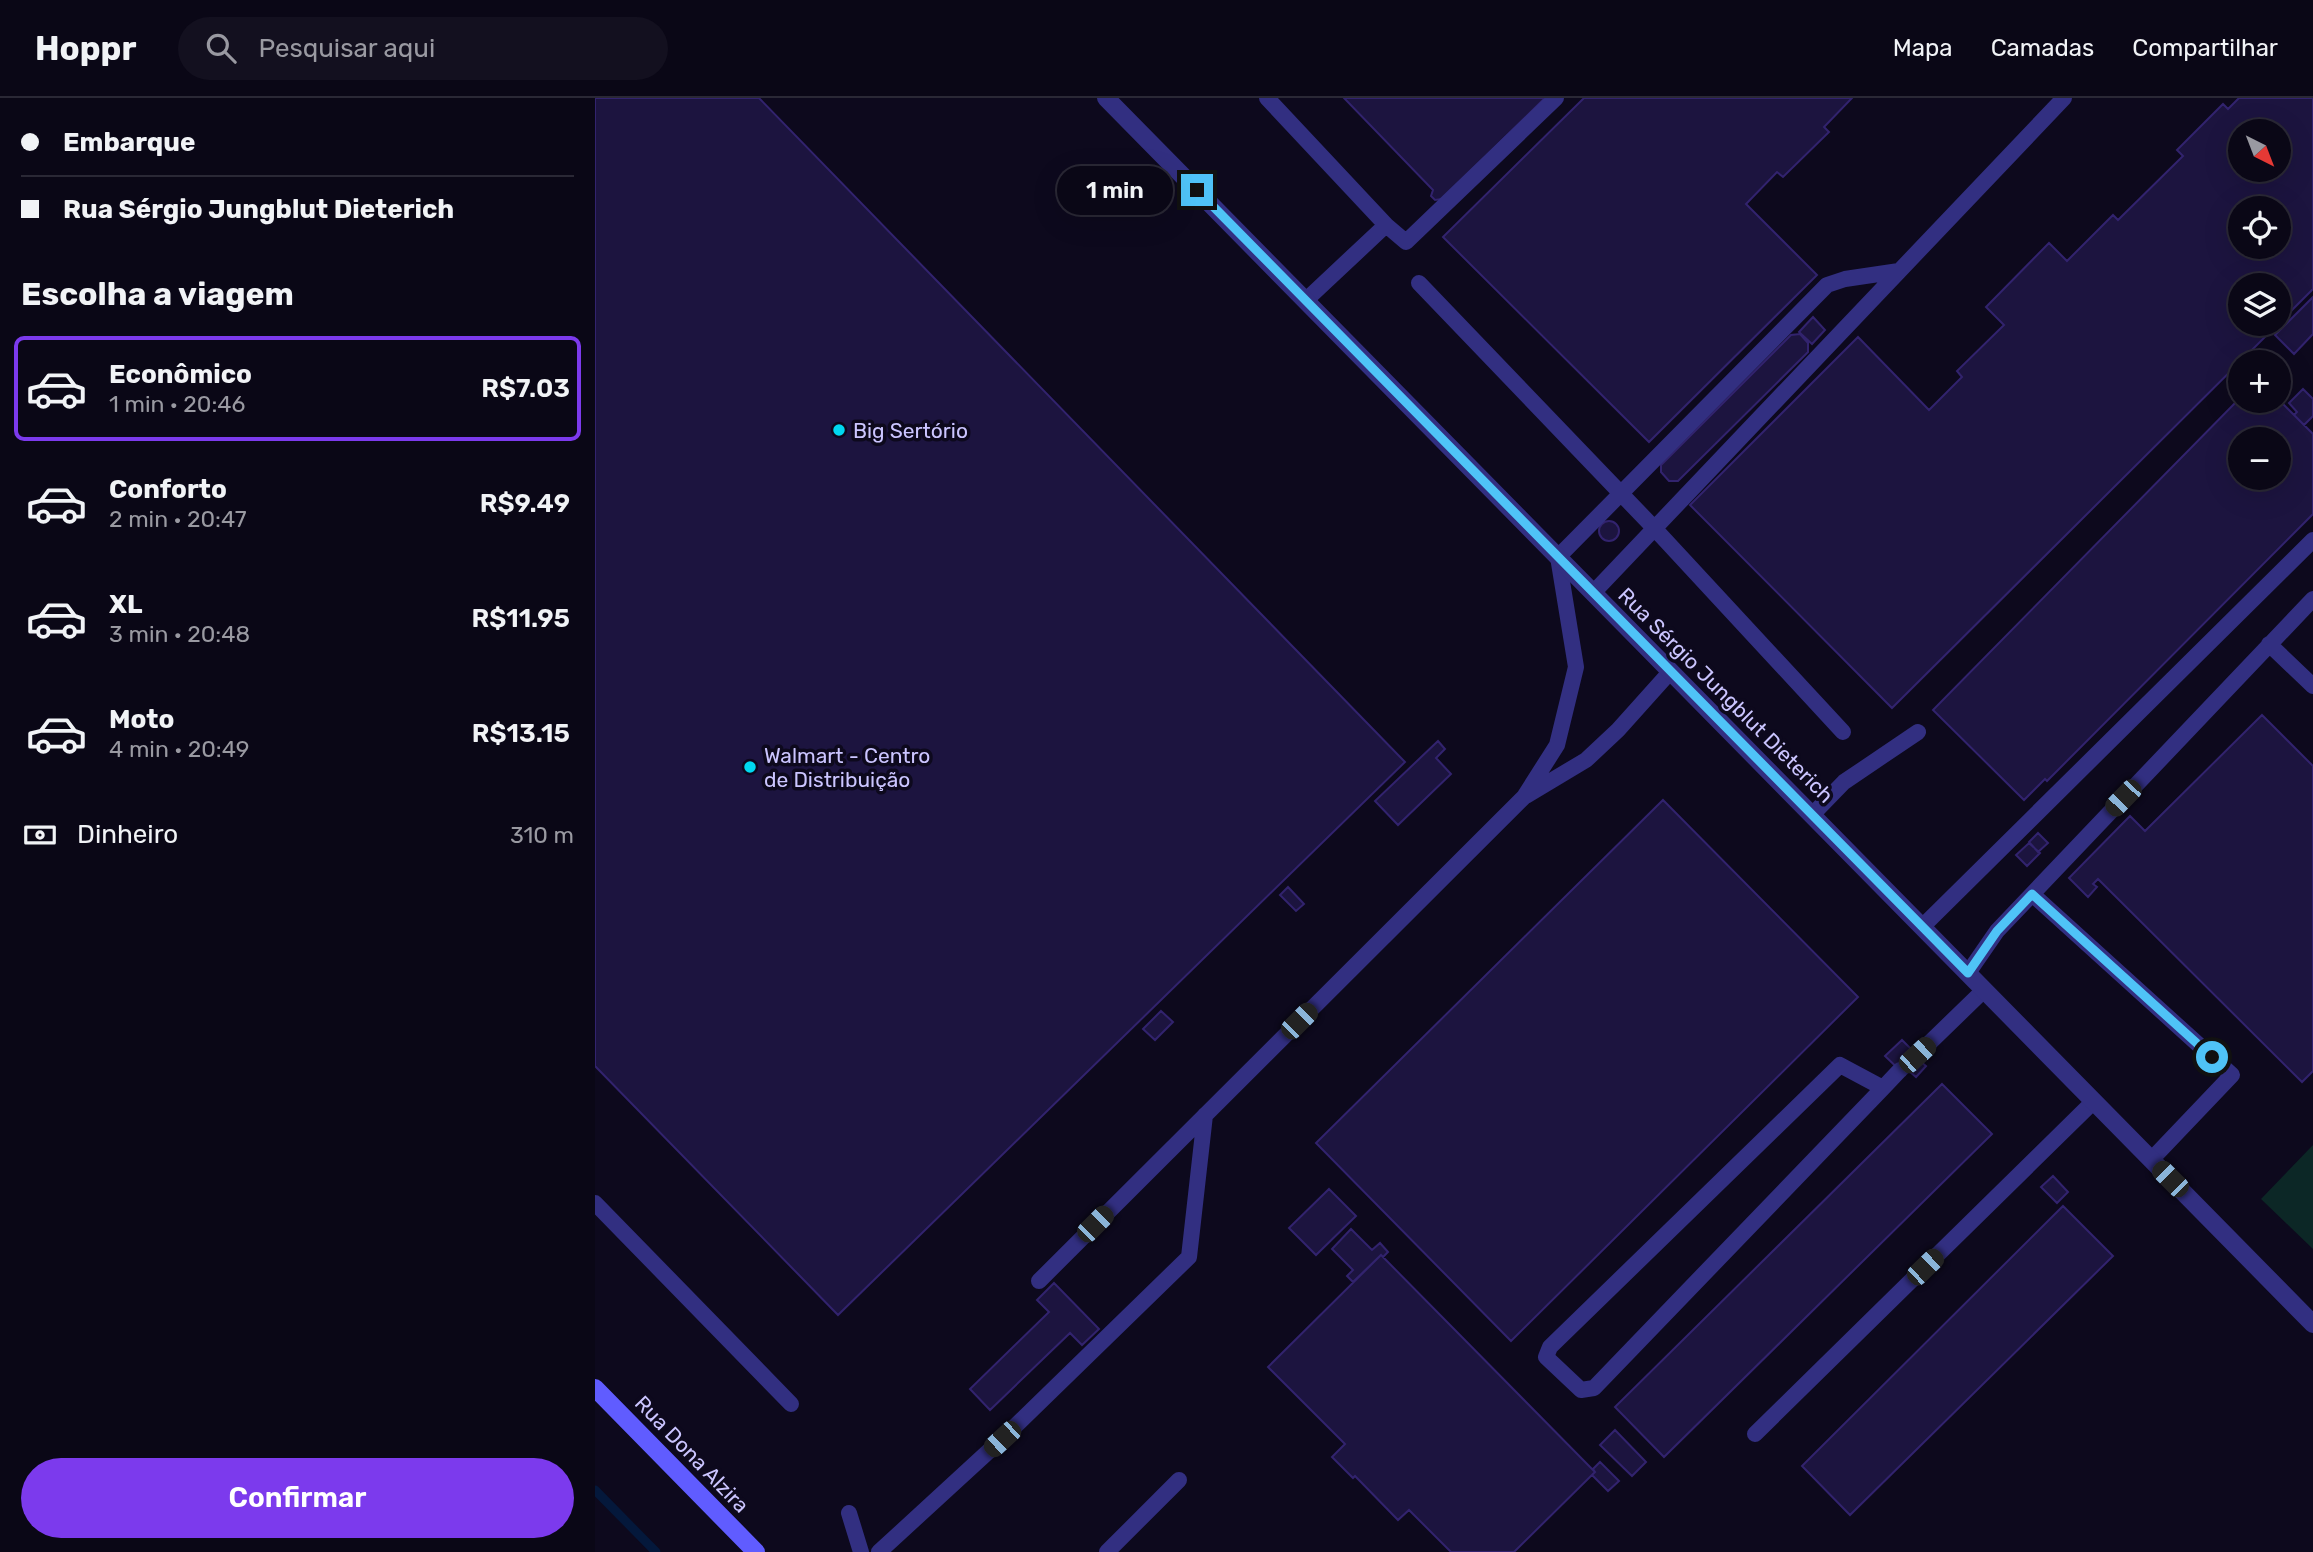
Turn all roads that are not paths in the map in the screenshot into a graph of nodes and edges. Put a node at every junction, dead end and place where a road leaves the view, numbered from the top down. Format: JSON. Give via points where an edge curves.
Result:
{"nodes":[{"id":1,"x":1106,"y":98,"type":"edge"},
{"id":2,"x":1267,"y":98,"type":"edge"},
{"id":3,"x":1556,"y":98,"type":"edge"},
{"id":4,"x":2064,"y":98,"type":"edge"},
{"id":5,"x":1386,"y":225,"type":"junction"},
{"id":6,"x":1899,"y":271,"type":"junction"},
{"id":7,"x":1419,"y":283,"type":"dead end"},
{"id":8,"x":1305,"y":301,"type":"junction"},
{"id":9,"x":1619,"y":494,"type":"junction"},
{"id":10,"x":1655,"y":528,"type":"junction"},
{"id":11,"x":2313,"y":540,"type":"edge"},
{"id":12,"x":1558,"y":557,"type":"junction"},
{"id":13,"x":1593,"y":593,"type":"junction"},
{"id":14,"x":2313,"y":599,"type":"edge"},
{"id":15,"x":2269,"y":644,"type":"junction"},
{"id":16,"x":1670,"y":672,"type":"junction"},
{"id":17,"x":2313,"y":686,"type":"edge"},
{"id":18,"x":1843,"y":732,"type":"dead end"},
{"id":19,"x":1918,"y":732,"type":"dead end"},
{"id":20,"x":1524,"y":797,"type":"junction"},
{"id":21,"x":1812,"y":816,"type":"junction"},
{"id":22,"x":2032,"y":894,"type":"junction"},
{"id":23,"x":1922,"y":927,"type":"junction"},
{"id":24,"x":1968,"y":973,"type":"junction"},
{"id":25,"x":1984,"y":990,"type":"junction"},
{"id":26,"x":1917,"y":1055,"type":"dead end"},
{"id":27,"x":1900,"y":1070,"type":"dead end"},
{"id":28,"x":1883,"y":1088,"type":"junction"},
{"id":29,"x":2094,"y":1101,"type":"junction"},
{"id":30,"x":1205,"y":1115,"type":"junction"},
{"id":31,"x":2151,"y":1160,"type":"junction"},
{"id":32,"x":595,"y":1203,"type":"edge"},
{"id":33,"x":1039,"y":1281,"type":"dead end"},
{"id":34,"x":2313,"y":1324,"type":"edge"},
{"id":35,"x":595,"y":1388,"type":"edge"},
{"id":36,"x":791,"y":1404,"type":"dead end"},
{"id":37,"x":1755,"y":1434,"type":"dead end"},
{"id":38,"x":1179,"y":1479,"type":"dead end"},
{"id":39,"x":849,"y":1513,"type":"dead end"},
{"id":40,"x":756,"y":1552,"type":"edge"},
{"id":41,"x":861,"y":1552,"type":"edge"},
{"id":42,"x":879,"y":1552,"type":"edge"},
{"id":43,"x":1107,"y":1552,"type":"edge"}],
"edges":[{"from":1,"to":8,"type":"street","name":"Rua Sérgio Jungblut Dieterich"},
{"from":2,"to":5,"type":"lane"},
{"from":3,"to":5,"type":"lane","via":[[1406,242]]},
{"from":4,"to":6,"type":"lane"},
{"from":5,"to":8,"type":"lane"},
{"from":6,"to":9,"type":"lane","via":[[1827,285]]},
{"from":6,"to":10,"type":"lane"},
{"from":7,"to":9,"type":"lane"},
{"from":8,"to":12,"type":"street","name":"Rua Sérgio Jungblut Dieterich"},
{"from":9,"to":10,"type":"lane"},
{"from":9,"to":12,"type":"lane"},
{"from":10,"to":13,"type":"lane"},
{"from":10,"to":18,"type":"lane"},
{"from":11,"to":23,"type":"lane"},
{"from":12,"to":13,"type":"street","name":"Rua Sérgio Jungblut Dieterich"},
{"from":12,"to":20,"type":"lane","via":[[1576,667],[1557,745]]},
{"from":13,"to":16,"type":"street","name":"Rua Sérgio Jungblut Dieterich"},
{"from":14,"to":15,"type":"lane"},
{"from":15,"to":17,"type":"lane"},
{"from":15,"to":22,"type":"lane"},
{"from":16,"to":20,"type":"lane","via":[[1586,760]]},
{"from":16,"to":21,"type":"street","name":"Rua Sérgio Jungblut Dieterich"},
{"from":19,"to":21,"type":"lane","via":[[1844,782]]},
{"from":20,"to":30,"type":"lane"},
{"from":21,"to":23,"type":"street","name":"Rua Sérgio Jungblut Dieterich"},
{"from":22,"to":24,"type":"lane","via":[[1997,931]]},
{"from":22,"to":31,"type":"lane","via":[[2232,1075]]},
{"from":23,"to":24,"type":"street","name":"Rua Sérgio Jungblut Dieterich"},
{"from":24,"to":25,"type":"street","name":"Rua Sérgio Jungblut Dieterich"},
{"from":25,"to":26,"type":"lane"},
{"from":25,"to":29,"type":"street","name":"Rua Sérgio Jungblut Dieterich"},
{"from":27,"to":28,"type":"lane"},
{"from":28,"to":28,"type":"lane","via":[[1594,1388],[1581,1391],[1546,1357],[1550,1347],[1840,1065]]},
{"from":29,"to":31,"type":"street","name":"Rua Sérgio Jungblut Dieterich"},
{"from":29,"to":37,"type":"lane"},
{"from":30,"to":33,"type":"lane"},
{"from":30,"to":42,"type":"lane","via":[[1189,1257]]},
{"from":31,"to":34,"type":"street","name":"Rua Sérgio Jungblut Dieterich"},
{"from":32,"to":36,"type":"lane"},
{"from":35,"to":40,"type":"main road","name":"Rua Dona Alzira"},
{"from":38,"to":43,"type":"lane"},
{"from":39,"to":41,"type":"lane"}]}
